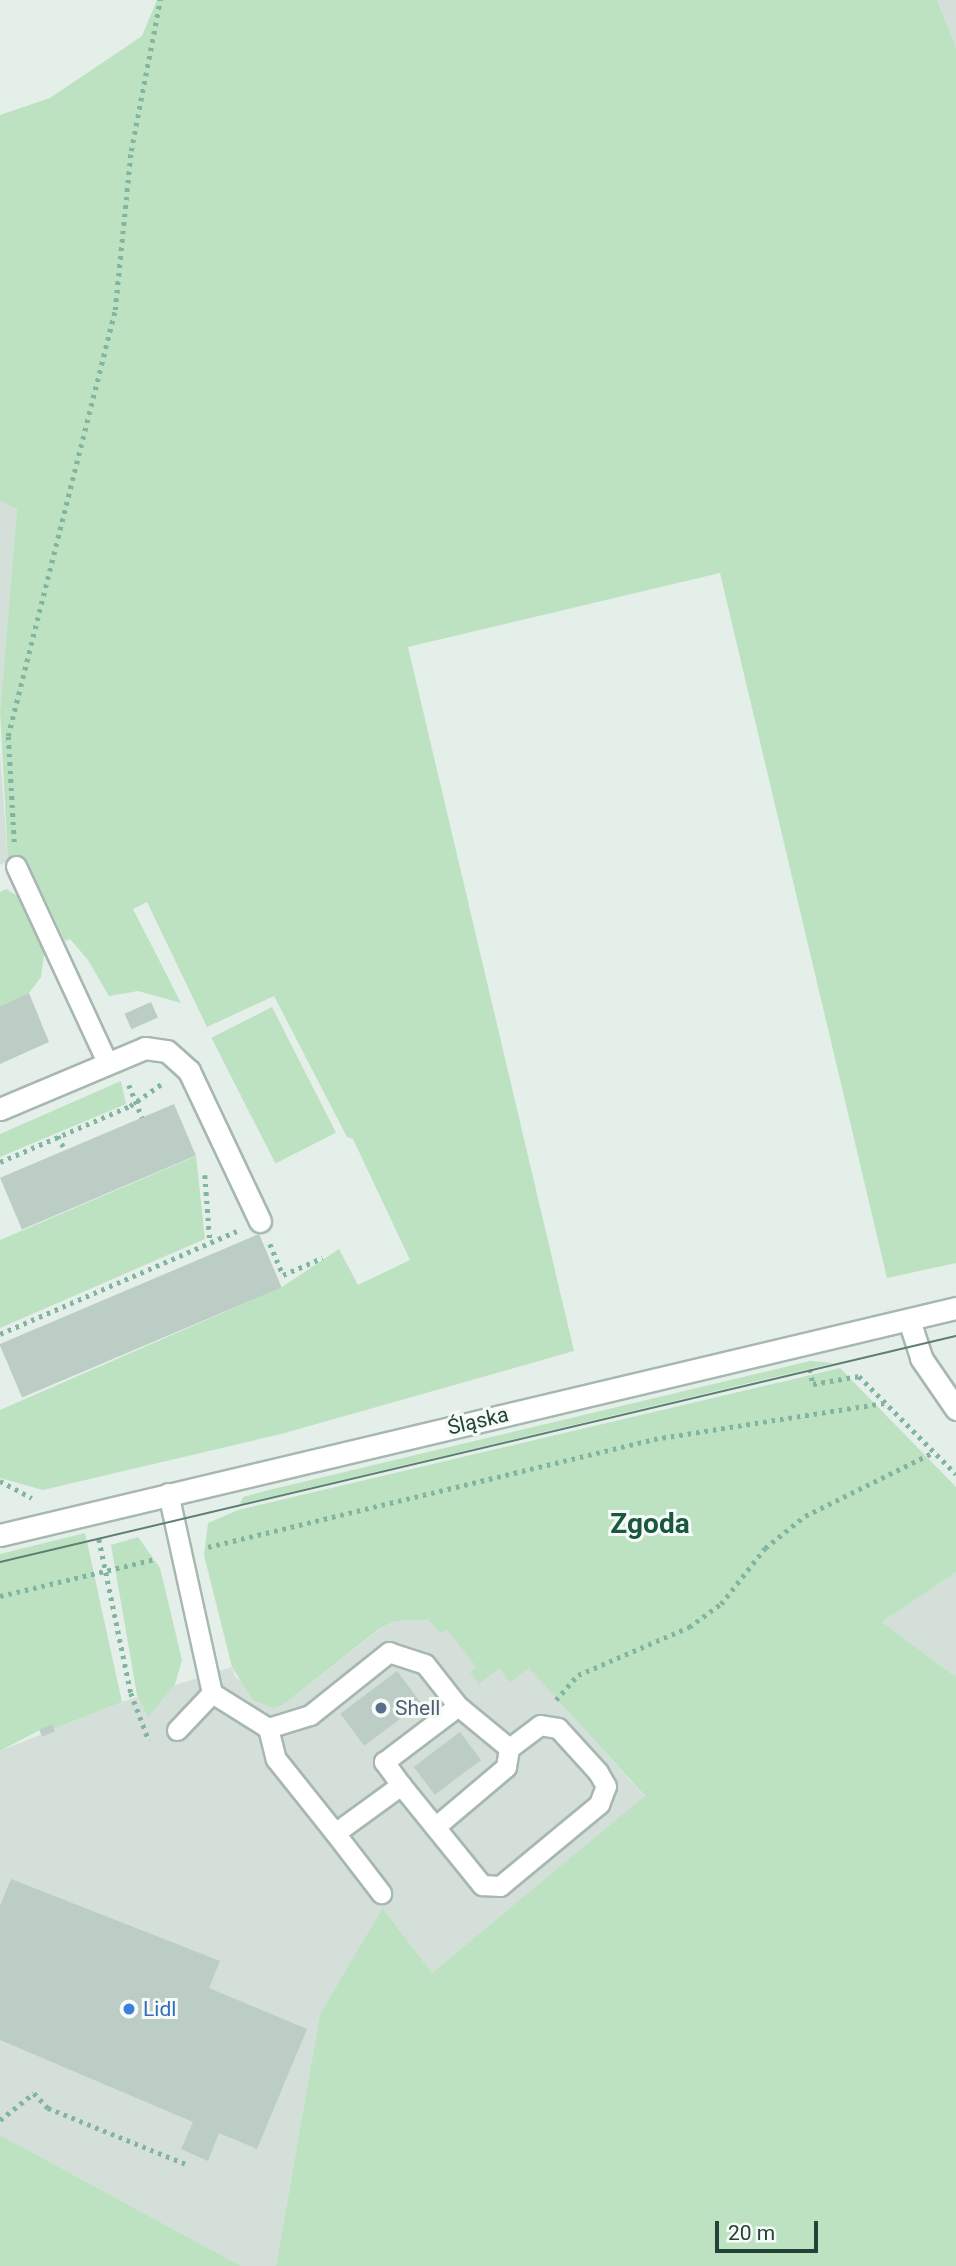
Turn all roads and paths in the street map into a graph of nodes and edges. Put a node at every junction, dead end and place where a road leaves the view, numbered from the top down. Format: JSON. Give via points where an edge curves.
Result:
{"nodes":[{"id":1,"x":160,"y":0,"type":"edge"},
{"id":2,"x":16,"y":866,"type":"joint"},
{"id":3,"x":113,"y":1062,"type":"junction"},
{"id":4,"x":171,"y":1086,"type":"dead end"},
{"id":5,"x":135,"y":1099,"type":"junction"},
{"id":6,"x":0,"y":1109,"type":"edge"},
{"id":7,"x":142,"y":1117,"type":"dead end"},
{"id":8,"x":58,"y":1136,"type":"junction"},
{"id":9,"x":65,"y":1150,"type":"dead end"},
{"id":10,"x":0,"y":1162,"type":"edge"},
{"id":11,"x":203,"y":1166,"type":"dead end"},
{"id":12,"x":260,"y":1221,"type":"junction"},
{"id":13,"x":210,"y":1242,"type":"junction"},
{"id":14,"x":322,"y":1258,"type":"dead end"},
{"id":15,"x":956,"y":1308,"type":"edge"},
{"id":16,"x":909,"y":1320,"type":"junction"},
{"id":17,"x":0,"y":1334,"type":"edge"},
{"id":18,"x":956,"y":1409,"type":"edge"},
{"id":19,"x":934,"y":1452,"type":"junction"},
{"id":20,"x":956,"y":1474,"type":"edge"},
{"id":21,"x":0,"y":1481,"type":"edge"},
{"id":22,"x":168,"y":1493,"type":"junction"},
{"id":23,"x":36,"y":1500,"type":"dead end"},
{"id":24,"x":91,"y":1512,"type":"junction"},
{"id":25,"x":0,"y":1535,"type":"edge"},
{"id":26,"x":181,"y":1554,"type":"junction"},
{"id":27,"x":105,"y":1569,"type":"junction"},
{"id":28,"x":0,"y":1596,"type":"edge"},
{"id":29,"x":212,"y":1693,"type":"junction"},
{"id":30,"x":458,"y":1706,"type":"junction"},
{"id":31,"x":540,"y":1725,"type":"junction"},
{"id":32,"x":268,"y":1728,"type":"junction"},
{"id":33,"x":177,"y":1730,"type":"dead end"},
{"id":34,"x":149,"y":1741,"type":"dead end"},
{"id":35,"x":509,"y":1748,"type":"junction"},
{"id":36,"x":401,"y":1785,"type":"junction"},
{"id":37,"x":435,"y":1827,"type":"junction"},
{"id":38,"x":335,"y":1833,"type":"junction"},
{"id":39,"x":381,"y":1893,"type":"dead end"},
{"id":40,"x":0,"y":2120,"type":"edge"},
{"id":41,"x":186,"y":2164,"type":"dead end"}],
"edges":[{"from":1,"to":2,"type":"path","via":[[131,150],[115,310],[8,736]]},
{"from":2,"to":3,"type":"lane"},
{"from":3,"to":5,"type":"path"},
{"from":3,"to":6,"type":"street"},
{"from":3,"to":12,"type":"street","via":[[145,1048],[167,1051],[189,1072]]},
{"from":4,"to":5,"type":"path","via":[[164,1083]]},
{"from":5,"to":7,"type":"path"},
{"from":5,"to":8,"type":"path"},
{"from":8,"to":9,"type":"path"},
{"from":8,"to":10,"type":"path"},
{"from":11,"to":13,"type":"path"},
{"from":12,"to":13,"type":"path"},
{"from":12,"to":14,"type":"path","via":[[284,1275]]},
{"from":13,"to":17,"type":"path"},
{"from":15,"to":16,"type":"street","name":"Śląska"},
{"from":16,"to":18,"type":"street","via":[[921,1358]]},
{"from":16,"to":22,"type":"street","name":"Śląska"},
{"from":19,"to":20,"type":"path"},
{"from":19,"to":26,"type":"path","via":[[884,1403],[654,1439]]},
{"from":19,"to":31,"type":"path","via":[[805,1516],[765,1548],[721,1604],[689,1627],[578,1675]]},
{"from":21,"to":23,"type":"path"},
{"from":22,"to":24,"type":"street","name":"Śląska"},
{"from":22,"to":26,"type":"lane"},
{"from":24,"to":25,"type":"street","name":"Śląska"},
{"from":24,"to":27,"type":"path"},
{"from":26,"to":27,"type":"path"},
{"from":26,"to":29,"type":"lane"},
{"from":27,"to":28,"type":"path"},
{"from":27,"to":34,"type":"path","via":[[131,1693]]},
{"from":29,"to":32,"type":"lane"},
{"from":29,"to":33,"type":"lane"},
{"from":30,"to":32,"type":"lane","via":[[425,1664],[390,1652],[310,1716]]},
{"from":30,"to":35,"type":"lane"},
{"from":30,"to":36,"type":"lane","via":[[384,1762]]},
{"from":31,"to":35,"type":"lane"},
{"from":31,"to":37,"type":"lane","via":[[558,1728],[598,1772],[606,1786],[599,1804],[500,1886],[482,1885]]},
{"from":32,"to":38,"type":"lane","via":[[276,1759]]},
{"from":35,"to":37,"type":"lane","via":[[506,1767]]},
{"from":36,"to":37,"type":"lane"},
{"from":36,"to":38,"type":"lane"},
{"from":38,"to":39,"type":"lane"},
{"from":40,"to":41,"type":"path","via":[[34,2093],[48,2108]]}]}
